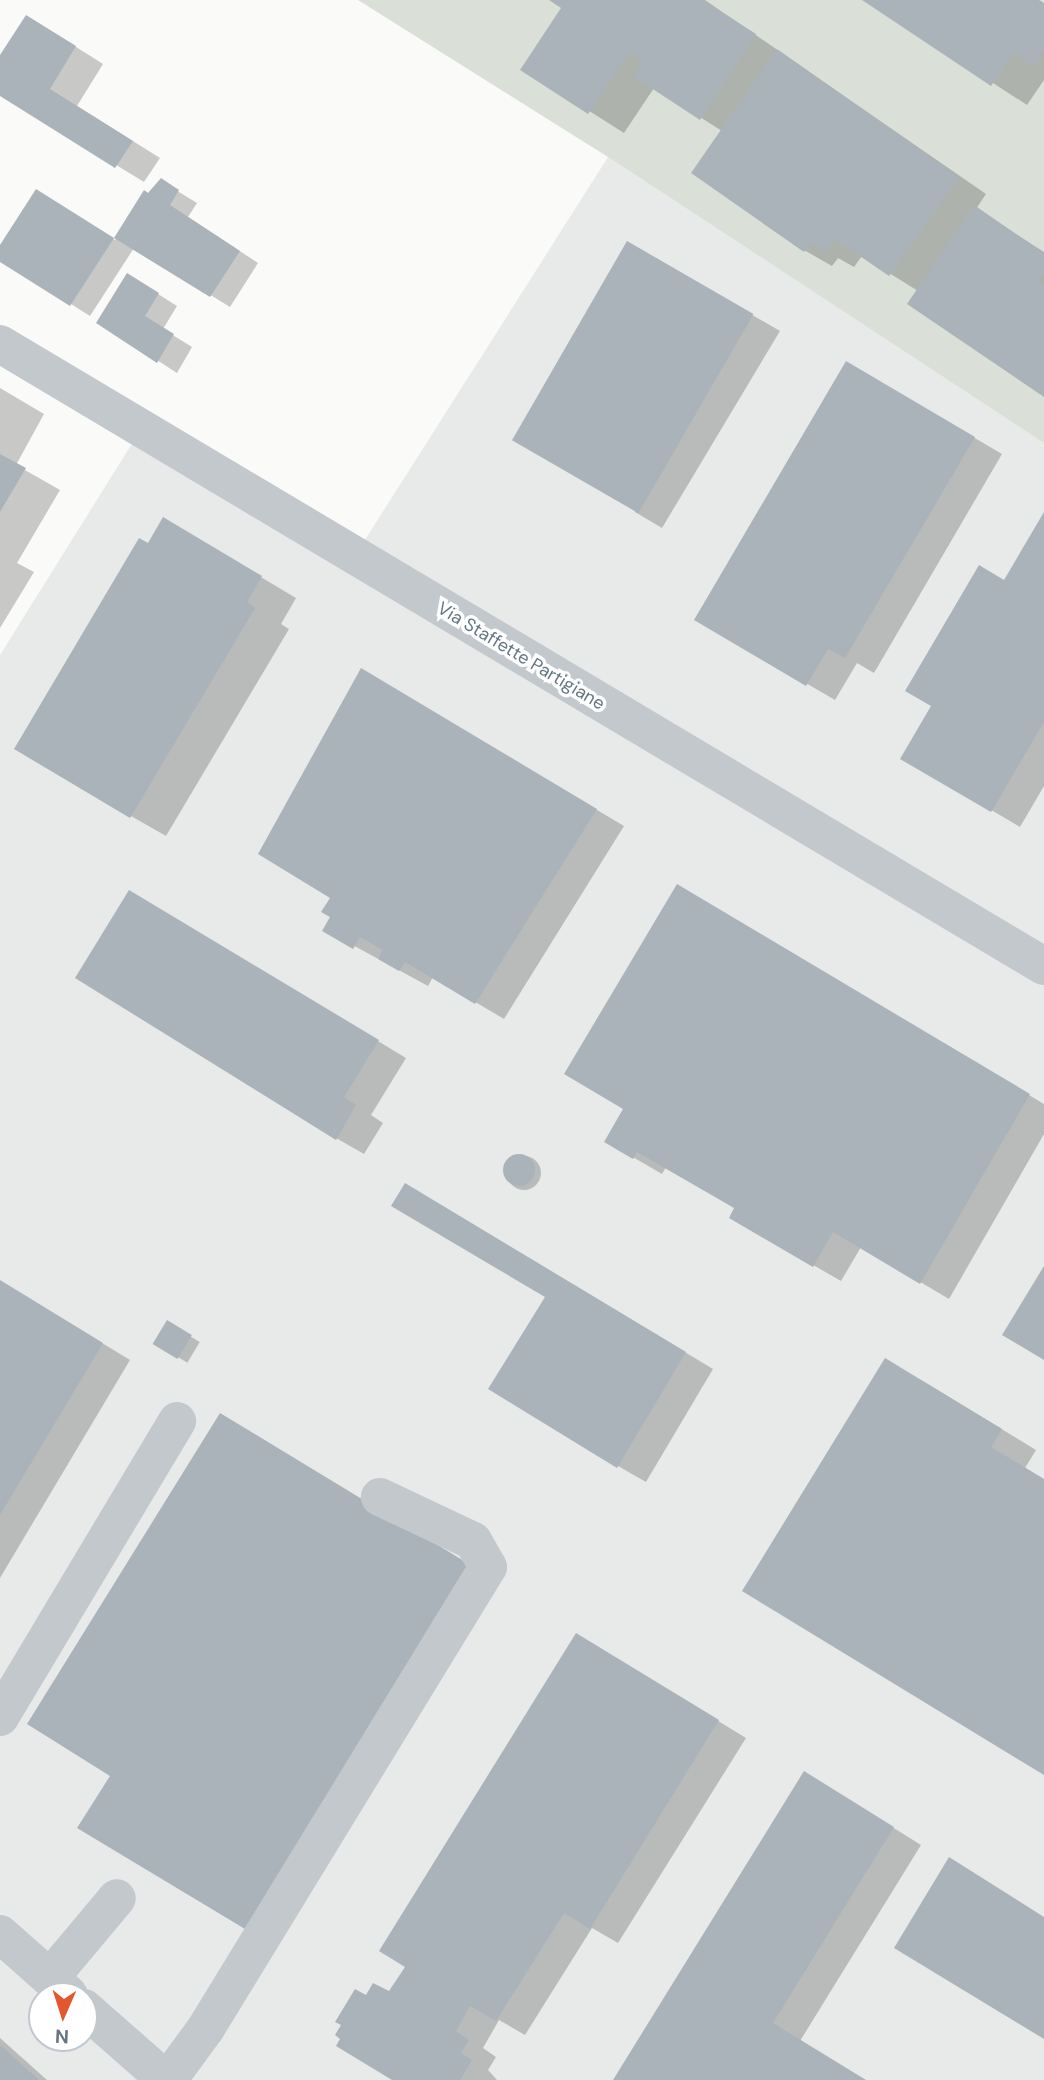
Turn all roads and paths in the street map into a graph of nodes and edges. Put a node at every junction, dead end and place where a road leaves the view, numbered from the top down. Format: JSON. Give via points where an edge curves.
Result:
{"nodes":[{"id":1,"x":0,"y":344,"type":"edge"},
{"id":2,"x":1044,"y":966,"type":"edge"},
{"id":3,"x":177,"y":1421,"type":"dead end"},
{"id":4,"x":380,"y":1497,"type":"dead end"},
{"id":5,"x":0,"y":1717,"type":"edge"},
{"id":6,"x":117,"y":1898,"type":"dead end"},
{"id":7,"x":0,"y":1934,"type":"edge"},
{"id":8,"x":55,"y":1982,"type":"edge"},
{"id":9,"x":64,"y":1982,"type":"edge"},
{"id":10,"x":98,"y":2020,"type":"edge"},
{"id":11,"x":167,"y":2080,"type":"edge"}],
"edges":[{"from":1,"to":2,"type":"street","name":"Via Staffette Partigiane"},
{"from":3,"to":5,"type":"street"},
{"from":4,"to":11,"type":"street","via":[[473,1541],[488,1567],[213,2016]]},
{"from":6,"to":9,"type":"street"},
{"from":7,"to":8,"type":"street"},
{"from":10,"to":11,"type":"street"}]}
